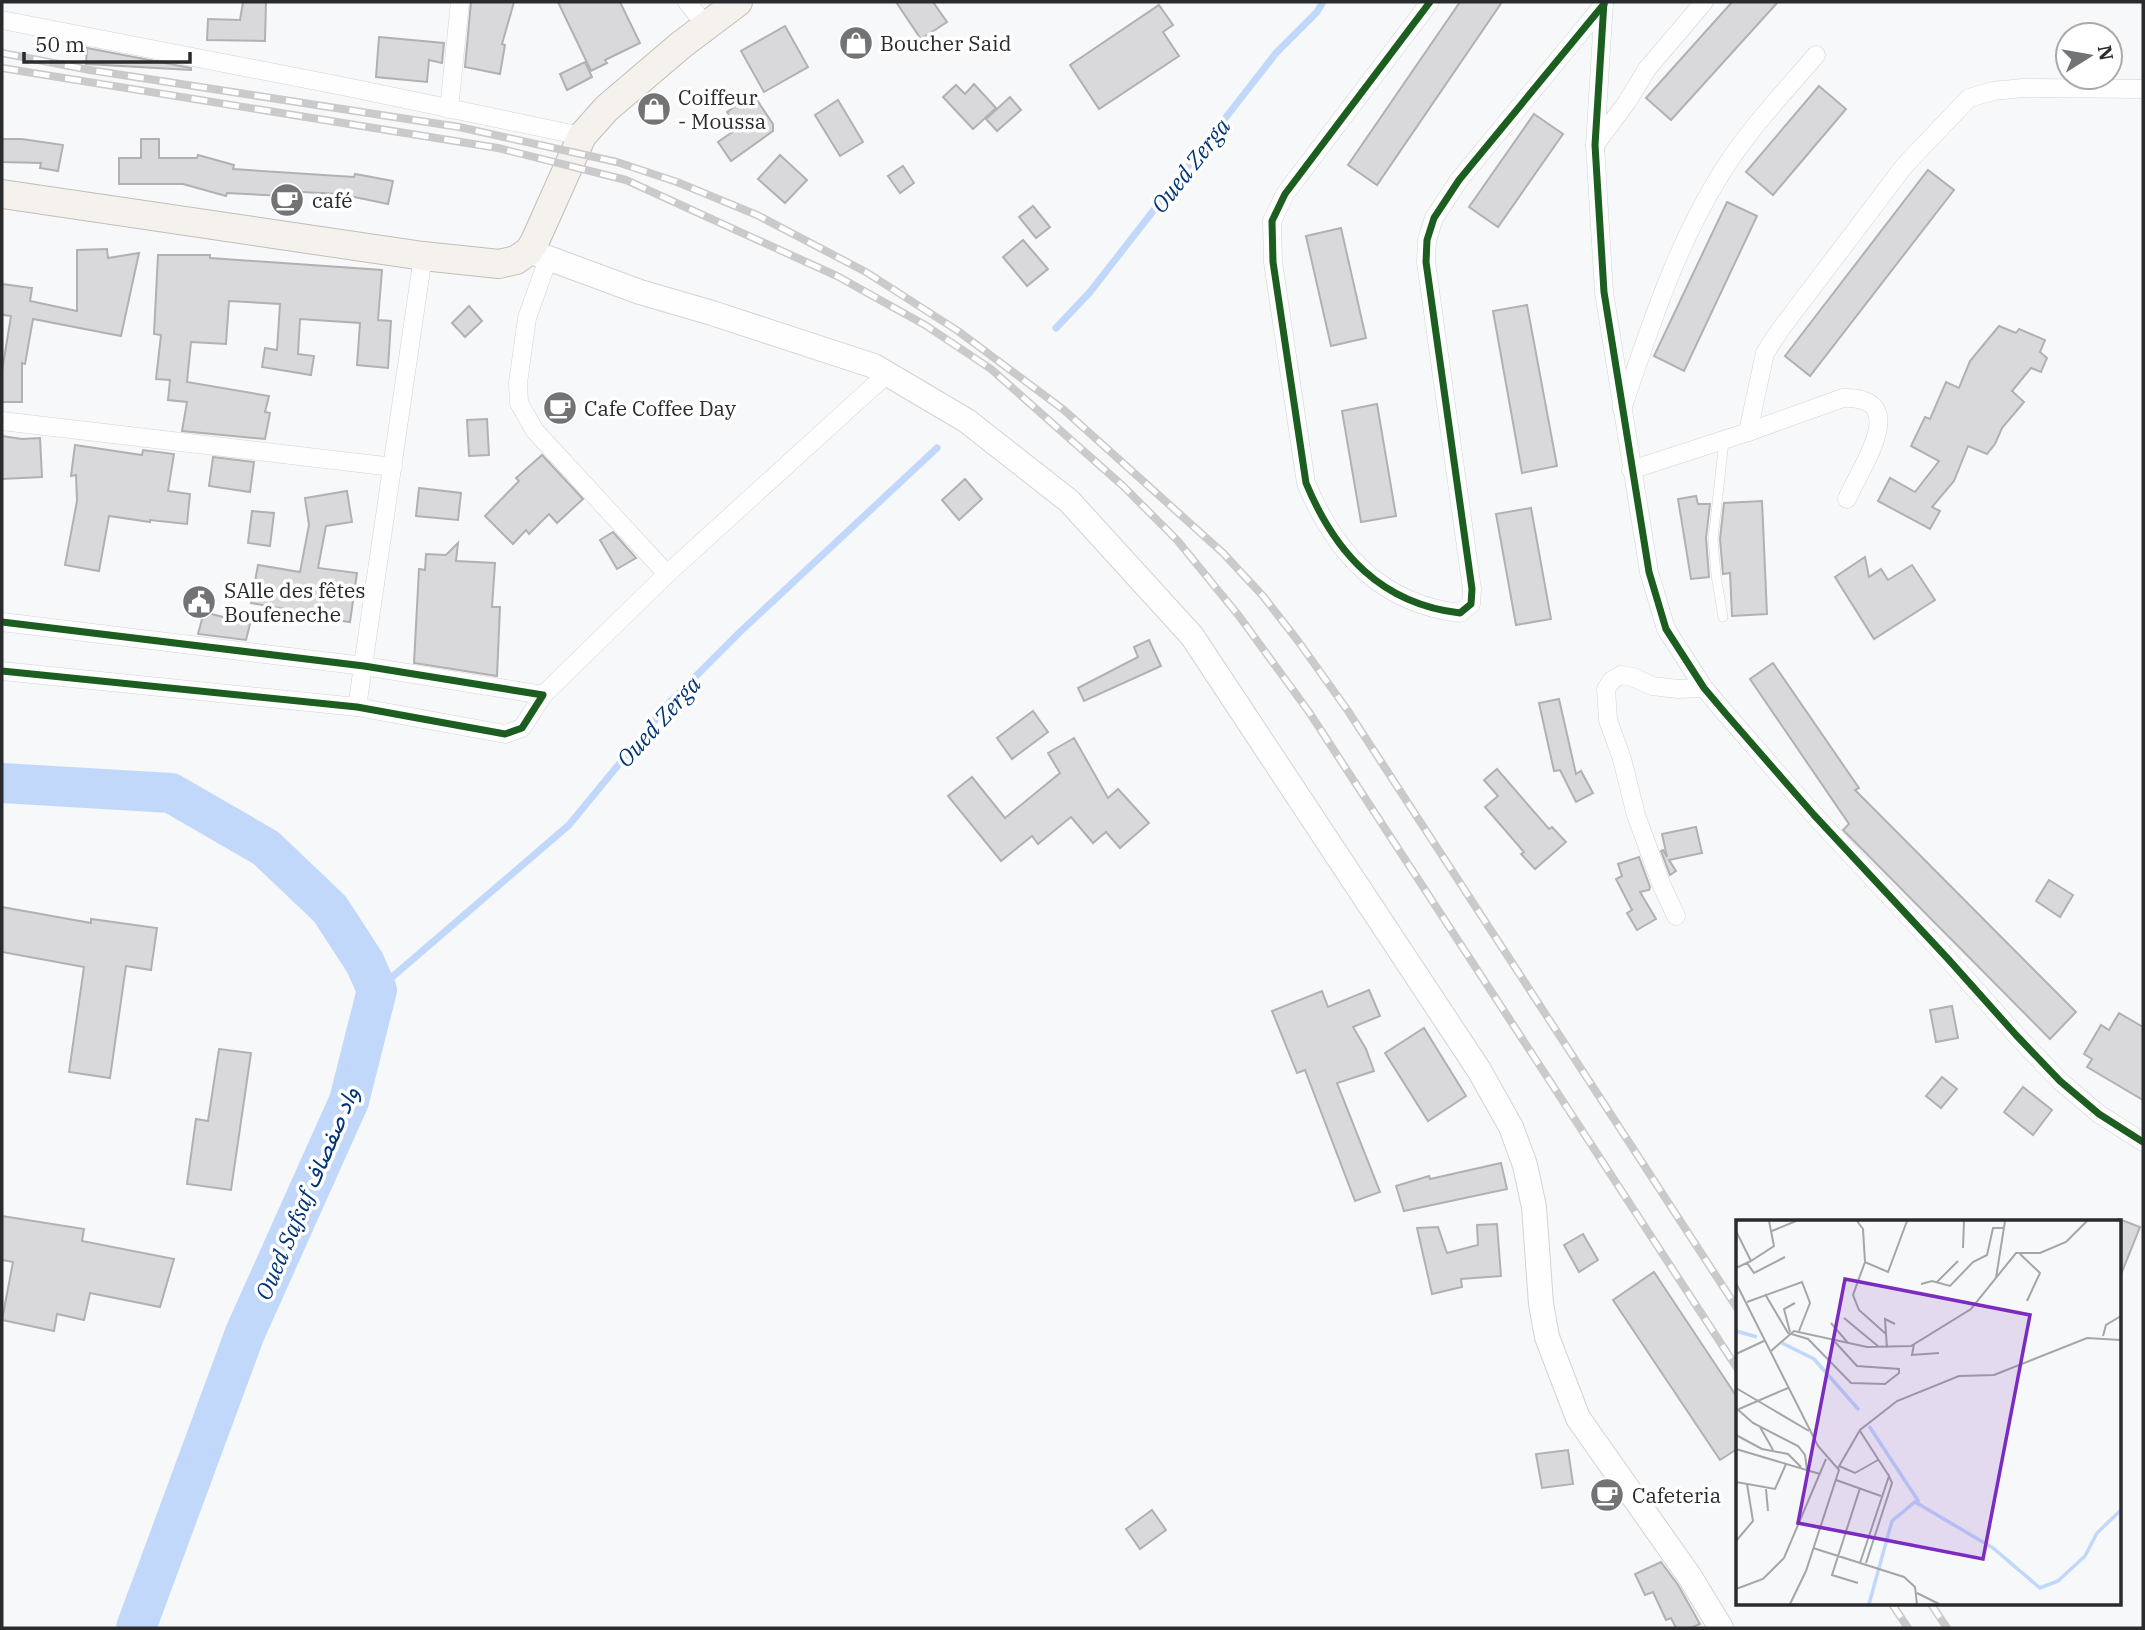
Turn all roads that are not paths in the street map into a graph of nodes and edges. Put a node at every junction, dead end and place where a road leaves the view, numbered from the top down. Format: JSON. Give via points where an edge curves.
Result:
{"nodes":[{"id":1,"x":460,"y":2,"type":"edge"},
{"id":2,"x":687,"y":2,"type":"edge"},
{"id":3,"x":738,"y":2,"type":"edge"},
{"id":4,"x":1430,"y":2,"type":"edge"},
{"id":5,"x":1704,"y":2,"type":"edge"},
{"id":6,"x":1604,"y":3,"type":"edge"},
{"id":7,"x":2,"y":20,"type":"edge"},
{"id":8,"x":706,"y":26,"type":"junction"},
{"id":9,"x":1816,"y":55,"type":"dead end"},
{"id":10,"x":2143,"y":89,"type":"edge"},
{"id":11,"x":449,"y":108,"type":"junction"},
{"id":12,"x":582,"y":136,"type":"junction"},
{"id":13,"x":1595,"y":145,"type":"junction"},
{"id":14,"x":2,"y":194,"type":"edge"},
{"id":15,"x":539,"y":255,"type":"junction"},
{"id":16,"x":423,"y":256,"type":"junction"},
{"id":17,"x":888,"y":373,"type":"junction"},
{"id":18,"x":1621,"y":413,"type":"junction"},
{"id":19,"x":2,"y":421,"type":"edge"},
{"id":20,"x":1748,"y":432,"type":"junction"},
{"id":21,"x":1724,"y":441,"type":"junction"},
{"id":22,"x":393,"y":467,"type":"junction"},
{"id":23,"x":1631,"y":470,"type":"junction"},
{"id":24,"x":1847,"y":499,"type":"dead end"},
{"id":25,"x":667,"y":574,"type":"junction"},
{"id":26,"x":1723,"y":617,"type":"dead end"},
{"id":27,"x":2,"y":622,"type":"edge"},
{"id":28,"x":364,"y":666,"type":"junction"},
{"id":29,"x":2,"y":671,"type":"edge"},
{"id":30,"x":1704,"y":688,"type":"junction"},
{"id":31,"x":543,"y":695,"type":"junction"},
{"id":32,"x":357,"y":706,"type":"junction"},
{"id":33,"x":1675,"y":916,"type":"dead end"},
{"id":34,"x":2143,"y":1142,"type":"edge"},
{"id":35,"x":1721,"y":1628,"type":"edge"}],
"edges":[{"from":1,"to":11,"type":"street"},
{"from":2,"to":8,"type":"street"},
{"from":3,"to":8,"type":"main road"},
{"from":4,"to":6,"type":"street","via":[[1285,194],[1272,221],[1271,235],[1306,483],[1316,507],[1342,549],[1384,586],[1440,611],[1460,613],[1471,604],[1472,589],[1426,262],[1427,240],[1434,218],[1459,180]]},
{"from":5,"to":13,"type":"street","via":[[1647,69]]},
{"from":6,"to":13,"type":"street"},
{"from":7,"to":11,"type":"street"},
{"from":8,"to":12,"type":"main road","via":[[607,108]]},
{"from":9,"to":18,"type":"street","via":[[1754,128],[1713,187],[1678,257]]},
{"from":10,"to":20,"type":"street","via":[[2023,88],[1969,98],[1905,165],[1780,330],[1765,353]]},
{"from":11,"to":12,"type":"street"},
{"from":12,"to":15,"type":"main road"},
{"from":13,"to":18,"type":"street","via":[[1604,292]]},
{"from":14,"to":16,"type":"main road"},
{"from":15,"to":16,"type":"main road","via":[[499,264]]},
{"from":15,"to":17,"type":"main road"},
{"from":15,"to":25,"type":"street","via":[[521,352],[519,403],[535,430]]},
{"from":16,"to":22,"type":"street"},
{"from":17,"to":25,"type":"street"},
{"from":17,"to":35,"type":"main road","via":[[967,421],[1069,501],[1192,636],[1250,721],[1479,1070],[1511,1127],[1534,1207],[1547,1337],[1578,1418]]},
{"from":18,"to":23,"type":"street"},
{"from":19,"to":22,"type":"street"},
{"from":20,"to":21,"type":"street"},
{"from":20,"to":24,"type":"street","via":[[1843,398],[1868,401],[1880,419],[1877,435]]},
{"from":21,"to":23,"type":"street"},
{"from":21,"to":26,"type":"lane","via":[[1713,539]]},
{"from":22,"to":28,"type":"street"},
{"from":23,"to":30,"type":"street","via":[[1649,572],[1666,629]]},
{"from":25,"to":31,"type":"street"},
{"from":27,"to":28,"type":"street"},
{"from":28,"to":31,"type":"street"},
{"from":28,"to":32,"type":"street"},
{"from":29,"to":32,"type":"street"},
{"from":30,"to":33,"type":"street","via":[[1678,690],[1621,676],[1606,689],[1608,720],[1636,816]]},
{"from":30,"to":34,"type":"street","via":[[1814,816],[2060,1082]]},
{"from":31,"to":32,"type":"street","via":[[522,728],[505,734]]}]}
